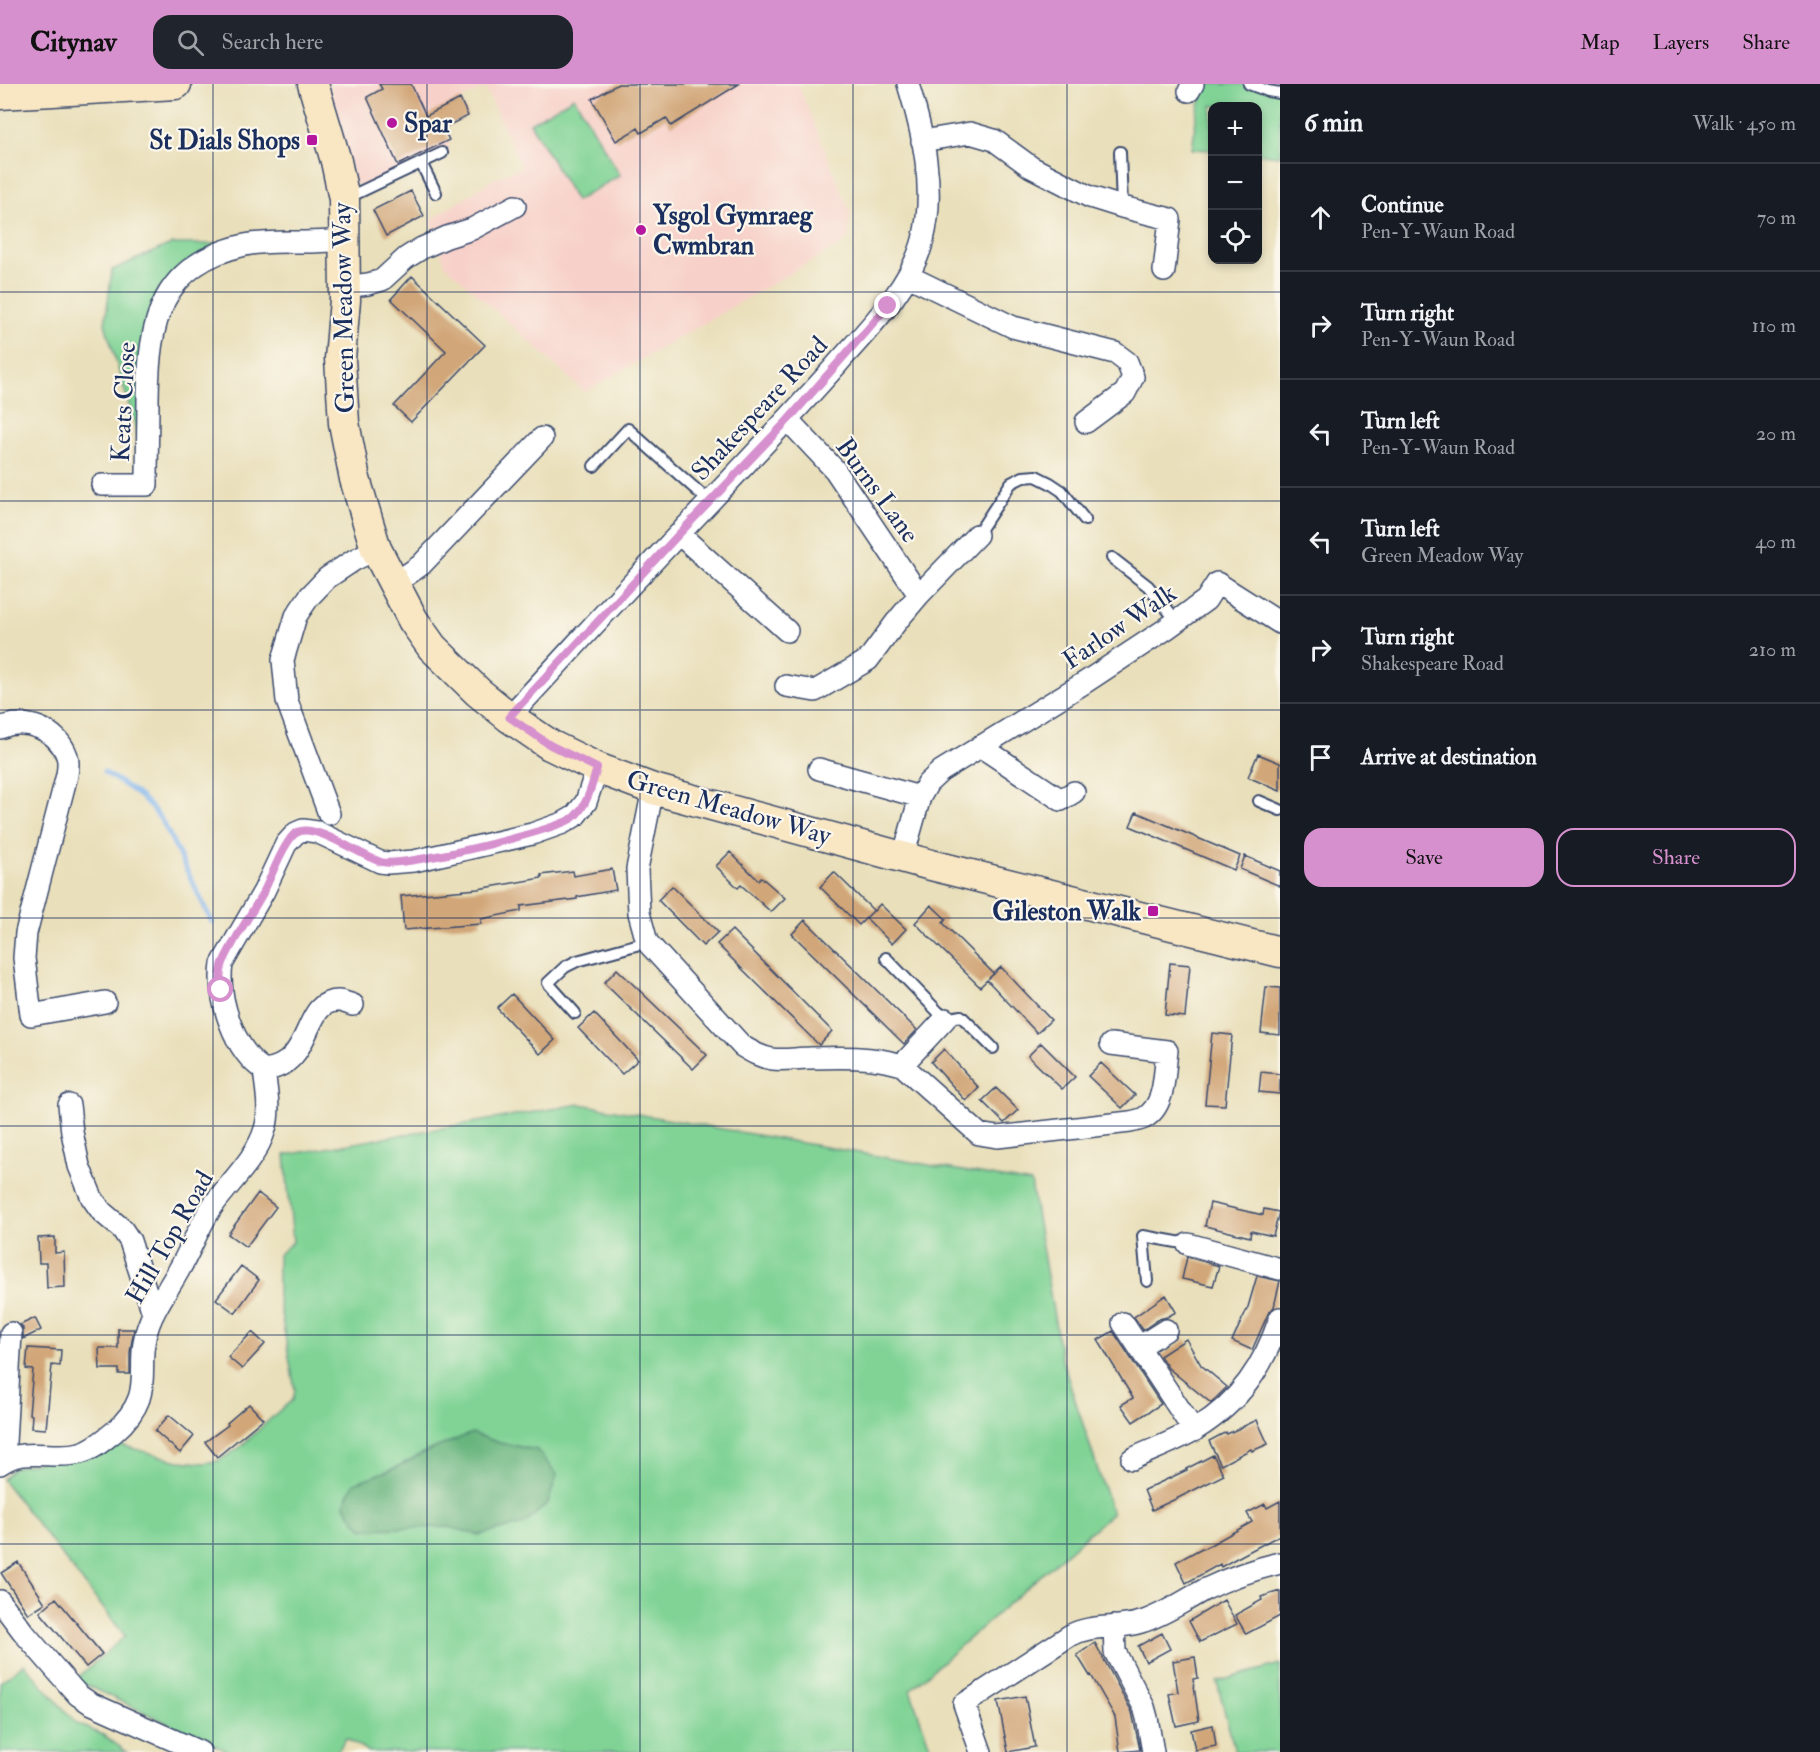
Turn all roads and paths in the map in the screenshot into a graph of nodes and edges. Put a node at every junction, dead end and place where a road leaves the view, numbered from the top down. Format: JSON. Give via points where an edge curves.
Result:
{"nodes":[{"id":1,"x":176,"y":84,"type":"edge"},
{"id":2,"x":313,"y":84,"type":"edge"},
{"id":3,"x":908,"y":84,"type":"edge"},
{"id":4,"x":1249,"y":84,"type":"edge"},
{"id":5,"x":146,"y":86,"type":"edge"},
{"id":6,"x":1280,"y":93,"type":"edge"},
{"id":7,"x":0,"y":94,"type":"edge"},
{"id":8,"x":922,"y":141,"type":"junction"},
{"id":9,"x":1120,"y":152,"type":"dead end"},
{"id":10,"x":442,"y":153,"type":"dead end"},
{"id":11,"x":421,"y":163,"type":"junction"},
{"id":12,"x":436,"y":193,"type":"dead end"},
{"id":13,"x":344,"y":199,"type":"junction"},
{"id":14,"x":515,"y":206,"type":"dead end"},
{"id":15,"x":1122,"y":207,"type":"junction"},
{"id":16,"x":346,"y":240,"type":"junction"},
{"id":17,"x":1164,"y":271,"type":"dead end"},
{"id":18,"x":908,"y":276,"type":"junction"},
{"id":19,"x":345,"y":287,"type":"junction"},
{"id":20,"x":788,"y":420,"type":"junction"},
{"id":21,"x":1086,"y":422,"type":"dead end"},
{"id":22,"x":543,"y":438,"type":"dead end"},
{"id":23,"x":594,"y":466,"type":"dead end"},
{"id":24,"x":102,"y":485,"type":"dead end"},
{"id":25,"x":710,"y":502,"type":"junction"},
{"id":26,"x":1085,"y":520,"type":"dead end"},
{"id":27,"x":679,"y":534,"type":"junction"},
{"id":28,"x":977,"y":535,"type":"joint"},
{"id":29,"x":376,"y":549,"type":"junction"},
{"id":30,"x":1112,"y":558,"type":"dead end"},
{"id":31,"x":394,"y":584,"type":"junction"},
{"id":32,"x":919,"y":595,"type":"junction"},
{"id":33,"x":1177,"y":621,"type":"junction"},
{"id":34,"x":1280,"y":623,"type":"edge"},
{"id":35,"x":787,"y":631,"type":"dead end"},
{"id":36,"x":786,"y":686,"type":"dead end"},
{"id":37,"x":509,"y":717,"type":"junction"},
{"id":38,"x":0,"y":728,"type":"edge"},
{"id":39,"x":980,"y":746,"type":"junction"},
{"id":40,"x":597,"y":768,"type":"junction"},
{"id":41,"x":819,"y":769,"type":"dead end"},
{"id":42,"x":653,"y":789,"type":"junction"},
{"id":43,"x":1074,"y":792,"type":"dead end"},
{"id":44,"x":921,"y":797,"type":"junction"},
{"id":45,"x":1259,"y":801,"type":"dead end"},
{"id":46,"x":1280,"y":810,"type":"edge"},
{"id":47,"x":328,"y":814,"type":"dead end"},
{"id":48,"x":903,"y":857,"type":"junction"},
{"id":49,"x":647,"y":942,"type":"junction"},
{"id":50,"x":1280,"y":952,"type":"edge"},
{"id":51,"x":886,"y":958,"type":"dead end"},
{"id":52,"x":105,"y":1002,"type":"dead end"},
{"id":53,"x":352,"y":1005,"type":"dead end"},
{"id":54,"x":575,"y":1013,"type":"dead end"},
{"id":55,"x":945,"y":1019,"type":"junction"},
{"id":56,"x":1111,"y":1044,"type":"dead end"},
{"id":57,"x":993,"y":1048,"type":"dead end"},
{"id":58,"x":902,"y":1065,"type":"junction"},
{"id":59,"x":264,"y":1070,"type":"junction"},
{"id":60,"x":69,"y":1105,"type":"dead end"},
{"id":61,"x":1188,"y":1245,"type":"joint"},
{"id":62,"x":1280,"y":1269,"type":"edge"},
{"id":63,"x":1147,"y":1281,"type":"dead end"},
{"id":64,"x":153,"y":1313,"type":"junction"},
{"id":65,"x":1280,"y":1318,"type":"edge"},
{"id":66,"x":1123,"y":1323,"type":"dead end"},
{"id":67,"x":1166,"y":1330,"type":"dead end"},
{"id":68,"x":11,"y":1333,"type":"dead end"},
{"id":69,"x":1139,"y":1347,"type":"junction"},
{"id":70,"x":1194,"y":1431,"type":"junction"},
{"id":71,"x":1132,"y":1459,"type":"dead end"},
{"id":72,"x":2,"y":1463,"type":"edge"},
{"id":73,"x":1280,"y":1563,"type":"edge"},
{"id":74,"x":0,"y":1601,"type":"edge"},
{"id":75,"x":1114,"y":1626,"type":"junction"},
{"id":76,"x":200,"y":1752,"type":"edge"},
{"id":77,"x":981,"y":1752,"type":"edge"},
{"id":78,"x":1153,"y":1752,"type":"edge"}],
"edges":[{"from":1,"to":5,"type":"street"},
{"from":2,"to":13,"type":"street","name":"Green Meadow Way"},
{"from":3,"to":8,"type":"street","name":"Shakespeare Road"},
{"from":4,"to":6,"type":"lane"},
{"from":5,"to":7,"type":"street"},
{"from":8,"to":15,"type":"street","via":[[970,133],[994,140],[1031,167]]},
{"from":8,"to":18,"type":"street","name":"Shakespeare Road","via":[[929,207],[923,241]]},
{"from":9,"to":15,"type":"lane"},
{"from":10,"to":11,"type":"lane"},
{"from":11,"to":12,"type":"lane"},
{"from":11,"to":13,"type":"lane"},
{"from":13,"to":16,"type":"street","name":"Green Meadow Way"},
{"from":14,"to":19,"type":"street","via":[[472,229],[422,248],[382,280]]},
{"from":15,"to":17,"type":"street","via":[[1170,219]]},
{"from":16,"to":19,"type":"street","name":"Green Meadow Way"},
{"from":16,"to":24,"type":"street","name":"Keats Close","via":[[247,244],[197,264],[175,284],[162,304],[149,358],[147,485]]},
{"from":18,"to":20,"type":"street","name":"Shakespeare Road","via":[[888,306]]},
{"from":18,"to":21,"type":"street","via":[[1013,327],[1115,352],[1127,362],[1133,377],[1125,393]]},
{"from":19,"to":29,"type":"street","name":"Green Meadow Way","via":[[340,359],[344,423],[355,479]]},
{"from":20,"to":25,"type":"street","name":"Shakespeare Road"},
{"from":20,"to":32,"type":"street","name":"Burns Lane","via":[[836,470]]},
{"from":22,"to":31,"type":"street","via":[[420,565]]},
{"from":23,"to":25,"type":"lane","via":[[628,429]]},
{"from":25,"to":27,"type":"street","name":"Shakespeare Road"},
{"from":26,"to":28,"type":"lane","via":[[1062,491],[1036,476],[1023,477],[1011,483]]},
{"from":27,"to":35,"type":"street"},
{"from":27,"to":37,"type":"street","name":"Shakespeare Road"},
{"from":28,"to":32,"type":"street"},
{"from":29,"to":31,"type":"street","name":"Green Meadow Way"},
{"from":29,"to":47,"type":"street","via":[[327,578],[309,597],[296,616],[283,660],[287,701]]},
{"from":30,"to":33,"type":"lane","via":[[1148,586]]},
{"from":31,"to":37,"type":"street","name":"Green Meadow Way","via":[[432,647]]},
{"from":32,"to":36,"type":"street","via":[[868,660],[815,691]]},
{"from":33,"to":34,"type":"street","name":"Farlow Walk","via":[[1206,600],[1217,583]]},
{"from":33,"to":39,"type":"street","name":"Farlow Walk"},
{"from":37,"to":40,"type":"street","name":"Green Meadow Way","via":[[550,745]]},
{"from":38,"to":52,"type":"street","via":[[32,724],[53,737],[67,756],[67,775],[26,933],[24,958],[32,1015]]},
{"from":39,"to":43,"type":"street","via":[[1061,800]]},
{"from":39,"to":44,"type":"street","name":"Farlow Walk","via":[[941,771]]},
{"from":40,"to":42,"type":"street","name":"Green Meadow Way"},
{"from":40,"to":59,"type":"street","via":[[586,802],[563,823],[414,861],[380,862],[317,832],[296,832],[222,964],[222,997],[237,1038],[248,1056]]},
{"from":41,"to":44,"type":"street"},
{"from":42,"to":48,"type":"street","name":"Green Meadow Way"},
{"from":42,"to":49,"type":"street","via":[[637,869],[639,913]]},
{"from":44,"to":48,"type":"street","name":"Farlow Walk"},
{"from":45,"to":46,"type":"lane"},
{"from":48,"to":50,"type":"street","name":"Green Meadow Way"},
{"from":49,"to":54,"type":"lane","via":[[578,961],[548,983]]},
{"from":49,"to":58,"type":"street","via":[[742,1046],[759,1056],[775,1060],[862,1059]]},
{"from":51,"to":55,"type":"lane"},
{"from":53,"to":59,"type":"street","via":[[340,1000],[319,1009],[293,1057],[281,1066]]},
{"from":55,"to":57,"type":"lane","via":[[961,1016]]},
{"from":55,"to":58,"type":"street"},
{"from":56,"to":58,"type":"street","via":[[1167,1052],[1161,1099],[1154,1110],[1130,1122],[997,1137],[979,1134]]},
{"from":59,"to":64,"type":"street","name":"Hill Top Road","via":[[267,1113],[262,1137],[208,1214]]},
{"from":60,"to":64,"type":"street","via":[[84,1179],[98,1208],[128,1236]]},
{"from":61,"to":62,"type":"street"},
{"from":61,"to":63,"type":"lane","via":[[1143,1236]]},
{"from":64,"to":72,"type":"street","name":"Hill Top Road","via":[[144,1341],[142,1391],[125,1421],[99,1444],[79,1454],[17,1456]]},
{"from":65,"to":70,"type":"street","via":[[1271,1345],[1240,1394]]},
{"from":66,"to":69,"type":"street"},
{"from":67,"to":69,"type":"street"},
{"from":68,"to":72,"type":"street","name":"Hill Top Road"},
{"from":69,"to":70,"type":"street"},
{"from":70,"to":71,"type":"street"},
{"from":73,"to":75,"type":"street","via":[[1210,1588],[1156,1616]]},
{"from":74,"to":76,"type":"street","via":[[78,1695]]},
{"from":75,"to":77,"type":"street","via":[[1077,1631],[964,1704]]},
{"from":75,"to":78,"type":"street","via":[[1115,1653],[1144,1707]]}]}
